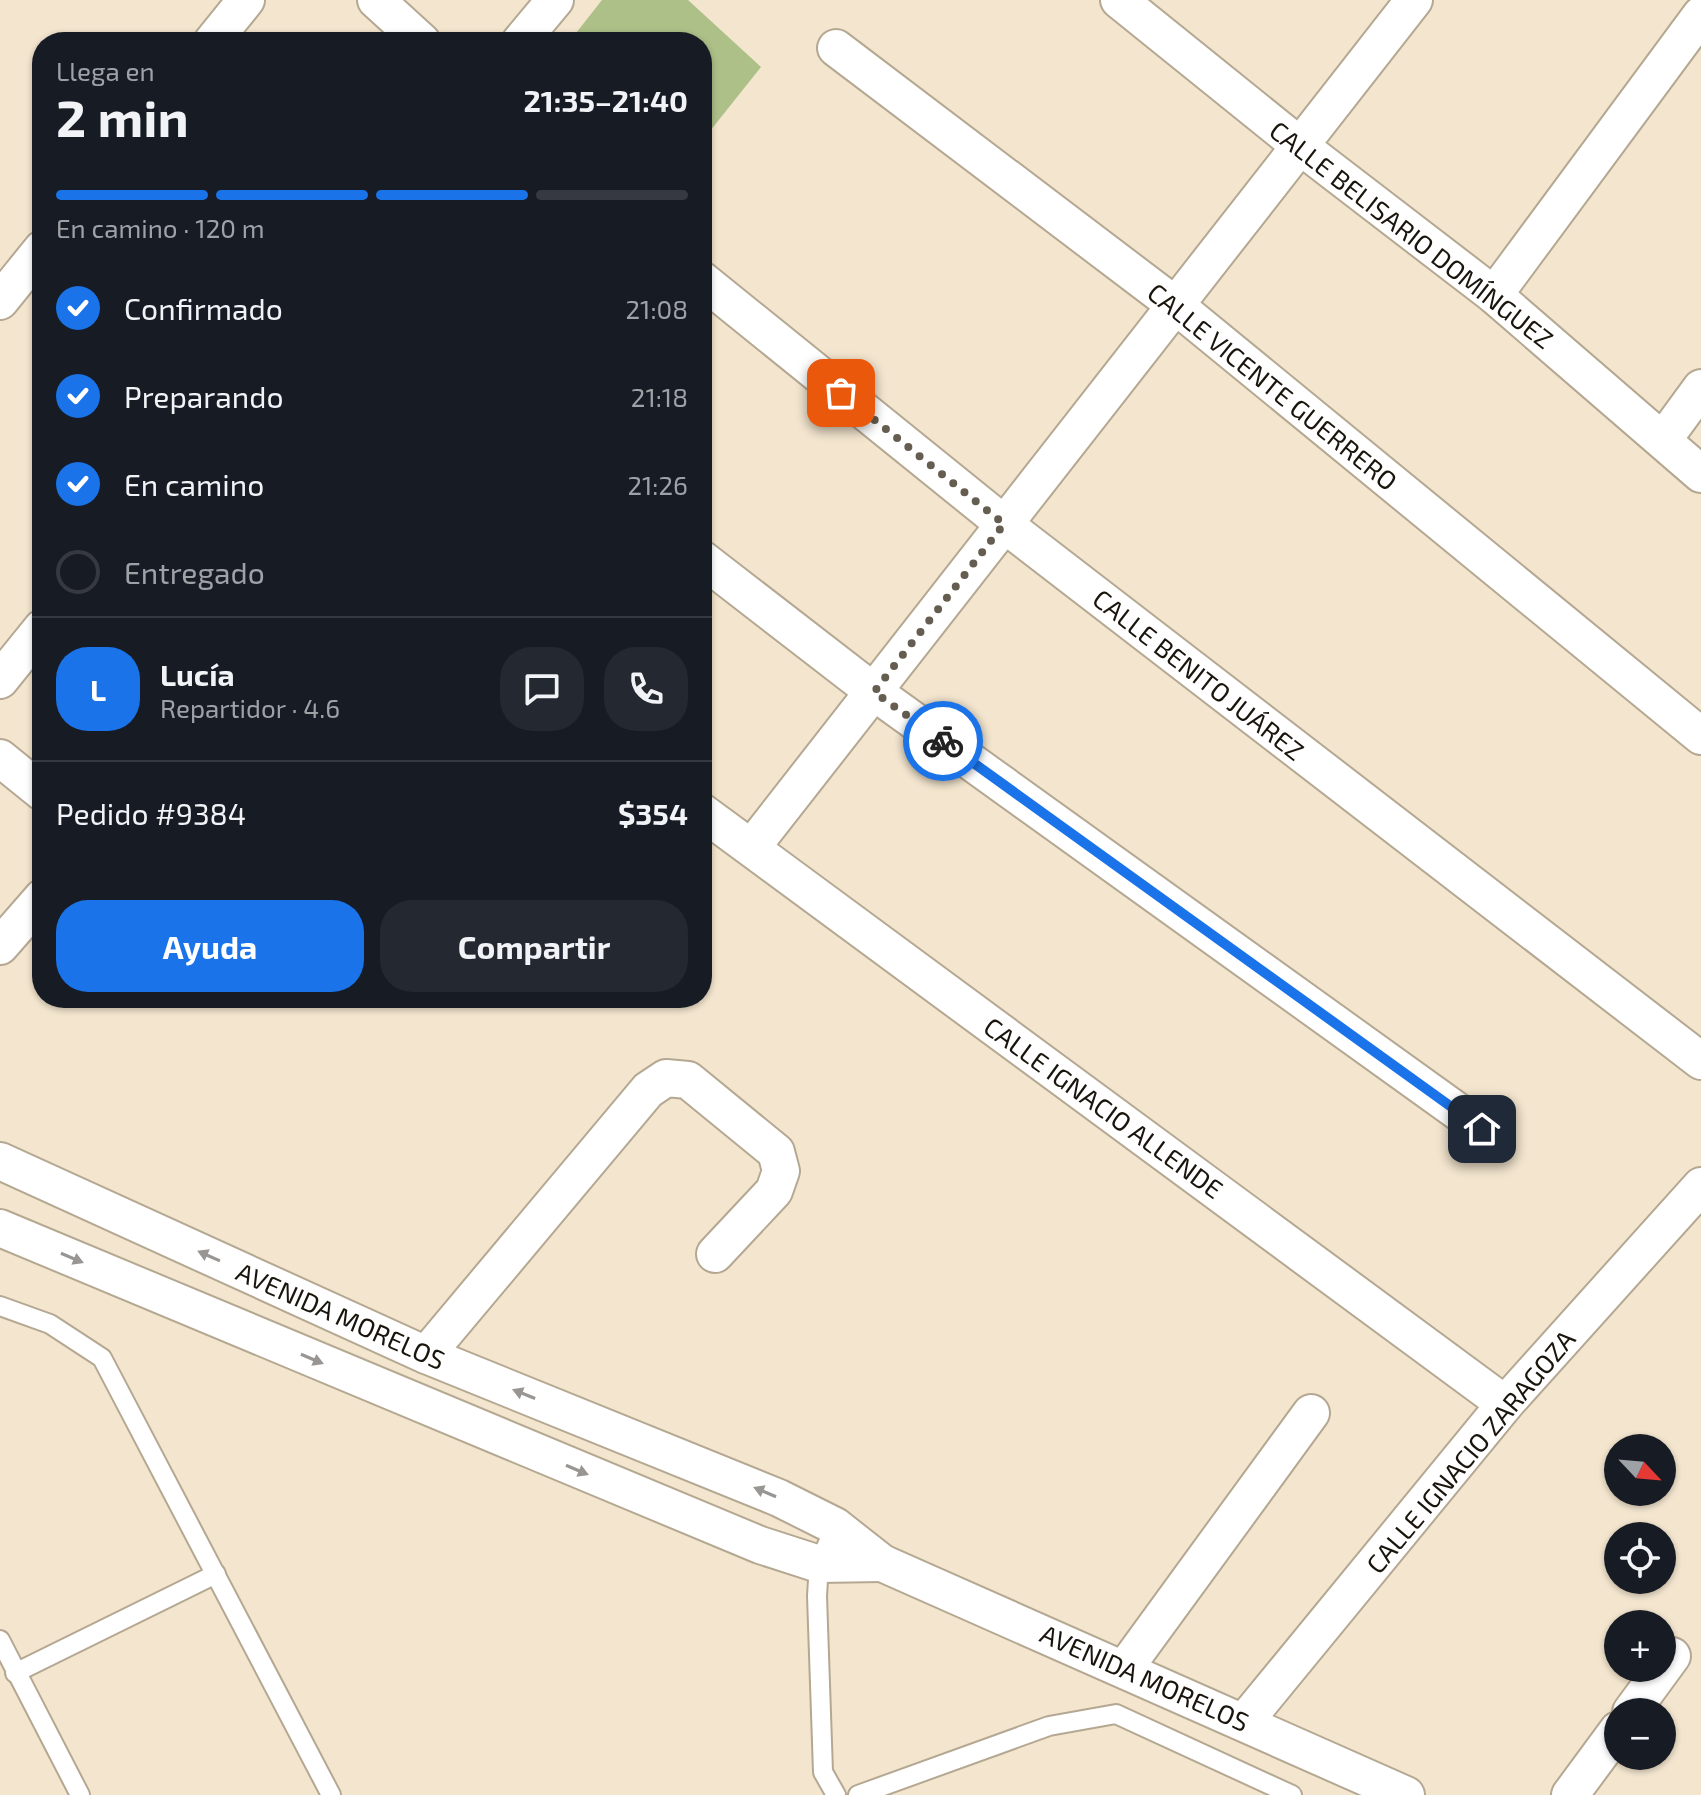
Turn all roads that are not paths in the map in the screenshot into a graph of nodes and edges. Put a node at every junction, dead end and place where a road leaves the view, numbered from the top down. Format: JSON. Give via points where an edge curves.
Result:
{"nodes":[{"id":1,"x":246,"y":0,"type":"edge"},
{"id":2,"x":376,"y":0,"type":"edge"},
{"id":3,"x":555,"y":0,"type":"edge"},
{"id":4,"x":1119,"y":0,"type":"edge"},
{"id":5,"x":1414,"y":0,"type":"edge"},
{"id":6,"x":1701,"y":15,"type":"edge"},
{"id":7,"x":220,"y":32,"type":"edge"},
{"id":8,"x":411,"y":32,"type":"edge"},
{"id":9,"x":528,"y":32,"type":"edge"},
{"id":10,"x":836,"y":48,"type":"dead end"},
{"id":11,"x":1300,"y":146,"type":"junction"},
{"id":12,"x":32,"y":261,"type":"edge"},
{"id":13,"x":712,"y":288,"type":"edge"},
{"id":14,"x":1494,"y":295,"type":"junction"},
{"id":15,"x":0,"y":301,"type":"edge"},
{"id":16,"x":1175,"y":305,"type":"junction"},
{"id":17,"x":1701,"y":388,"type":"edge"},
{"id":18,"x":1663,"y":440,"type":"junction"},
{"id":19,"x":1701,"y":474,"type":"edge"},
{"id":20,"x":1004,"y":524,"type":"junction"},
{"id":21,"x":712,"y":567,"type":"edge"},
{"id":22,"x":32,"y":640,"type":"edge"},
{"id":23,"x":0,"y":680,"type":"edge"},
{"id":24,"x":874,"y":692,"type":"junction"},
{"id":25,"x":1701,"y":736,"type":"edge"},
{"id":26,"x":0,"y":758,"type":"edge"},
{"id":27,"x":32,"y":784,"type":"edge"},
{"id":28,"x":712,"y":819,"type":"edge"},
{"id":29,"x":752,"y":847,"type":"junction"},
{"id":30,"x":32,"y":909,"type":"edge"},
{"id":31,"x":0,"y":946,"type":"edge"},
{"id":32,"x":1701,"y":1061,"type":"edge"},
{"id":33,"x":1482,"y":1129,"type":"dead end"},
{"id":34,"x":0,"y":1161,"type":"edge"},
{"id":35,"x":1701,"y":1186,"type":"edge"},
{"id":36,"x":0,"y":1228,"type":"edge"},
{"id":37,"x":715,"y":1254,"type":"dead end"},
{"id":38,"x":0,"y":1306,"type":"edge"},
{"id":39,"x":426,"y":1355,"type":"junction"},
{"id":40,"x":1505,"y":1404,"type":"junction"},
{"id":41,"x":1311,"y":1413,"type":"dead end"},
{"id":42,"x":686,"y":1458,"type":"junction"},
{"id":43,"x":664,"y":1506,"type":"junction"},
{"id":44,"x":835,"y":1526,"type":"junction"},
{"id":45,"x":882,"y":1563,"type":"junction"},
{"id":46,"x":819,"y":1564,"type":"junction"},
{"id":47,"x":216,"y":1574,"type":"junction"},
{"id":48,"x":0,"y":1640,"type":"edge"},
{"id":49,"x":1125,"y":1668,"type":"junction"},
{"id":50,"x":15,"y":1673,"type":"junction"},
{"id":51,"x":1245,"y":1721,"type":"junction"},
{"id":52,"x":1604,"y":1749,"type":"edge"},
{"id":53,"x":80,"y":1795,"type":"edge"},
{"id":54,"x":331,"y":1795,"type":"edge"},
{"id":55,"x":836,"y":1795,"type":"edge"},
{"id":56,"x":858,"y":1795,"type":"edge"},
{"id":57,"x":1292,"y":1795,"type":"edge"},
{"id":58,"x":1406,"y":1795,"type":"edge"},
{"id":59,"x":1570,"y":1795,"type":"edge"}],
"edges":[{"from":1,"to":7,"type":"street"},
{"from":2,"to":8,"type":"street"},
{"from":3,"to":9,"type":"street"},
{"from":4,"to":11,"type":"street","name":"CALLE BELISARIO DOMÍNGUEZ"},
{"from":5,"to":11,"type":"street"},
{"from":6,"to":14,"type":"street"},
{"from":10,"to":16,"type":"street","name":"CALLE VICENTE GUERRERO"},
{"from":11,"to":14,"type":"street","name":"CALLE BELISARIO DOMÍNGUEZ"},
{"from":11,"to":16,"type":"street"},
{"from":12,"to":15,"type":"street"},
{"from":13,"to":20,"type":"street","name":"CALLE BENITO JUÁREZ"},
{"from":14,"to":18,"type":"street","name":"CALLE BELISARIO DOMÍNGUEZ"},
{"from":16,"to":20,"type":"street"},
{"from":16,"to":25,"type":"street","name":"CALLE VICENTE GUERRERO"},
{"from":17,"to":18,"type":"street"},
{"from":18,"to":19,"type":"street","name":"CALLE BELISARIO DOMÍNGUEZ"},
{"from":20,"to":24,"type":"street"},
{"from":20,"to":32,"type":"street","name":"CALLE BENITO JUÁREZ"},
{"from":21,"to":24,"type":"street"},
{"from":22,"to":23,"type":"street"},
{"from":24,"to":29,"type":"street"},
{"from":24,"to":33,"type":"street"},
{"from":26,"to":27,"type":"street"},
{"from":28,"to":29,"type":"street","name":"CALLE IGNACIO ALLENDE"},
{"from":29,"to":40,"type":"street","name":"CALLE IGNACIO ALLENDE"},
{"from":30,"to":31,"type":"street"},
{"from":39,"to":34,"type":"street","name":"AVENIDA MORELOS","one_way":true},
{"from":35,"to":40,"type":"street","name":"CALLE IGNACIO ZARAGOZA"},
{"from":36,"to":43,"type":"street","name":"AVENIDA MORELOS","one_way":true},
{"from":37,"to":39,"type":"street","via":[[774,1191],[781,1171],[776,1152],[688,1080],[666,1078],[648,1090]]},
{"from":38,"to":47,"type":"lane","via":[[50,1324],[102,1358]]},
{"from":42,"to":39,"type":"street","name":"AVENIDA MORELOS","one_way":true},
{"from":40,"to":51,"type":"street","name":"CALLE IGNACIO ZARAGOZA"},
{"from":41,"to":49,"type":"street"},
{"from":42,"to":43,"type":"street"},
{"from":44,"to":42,"type":"street","name":"AVENIDA MORELOS","one_way":true},
{"from":43,"to":46,"type":"street","name":"AVENIDA MORELOS"},
{"from":44,"to":45,"type":"street","name":"AVENIDA MORELOS"},
{"from":44,"to":46,"type":"lane"},
{"from":45,"to":46,"type":"street","name":"AVENIDA MORELOS"},
{"from":45,"to":49,"type":"street","name":"AVENIDA MORELOS"},
{"from":46,"to":55,"type":"lane","via":[[823,1772]]},
{"from":47,"to":50,"type":"lane"},
{"from":47,"to":54,"type":"lane"},
{"from":48,"to":50,"type":"lane"},
{"from":49,"to":51,"type":"street","name":"AVENIDA MORELOS"},
{"from":50,"to":53,"type":"lane"},
{"from":51,"to":58,"type":"street","name":"AVENIDA MORELOS"},
{"from":52,"to":59,"type":"street"},
{"from":56,"to":57,"type":"lane","via":[[1049,1726],[1116,1714]]}]}
